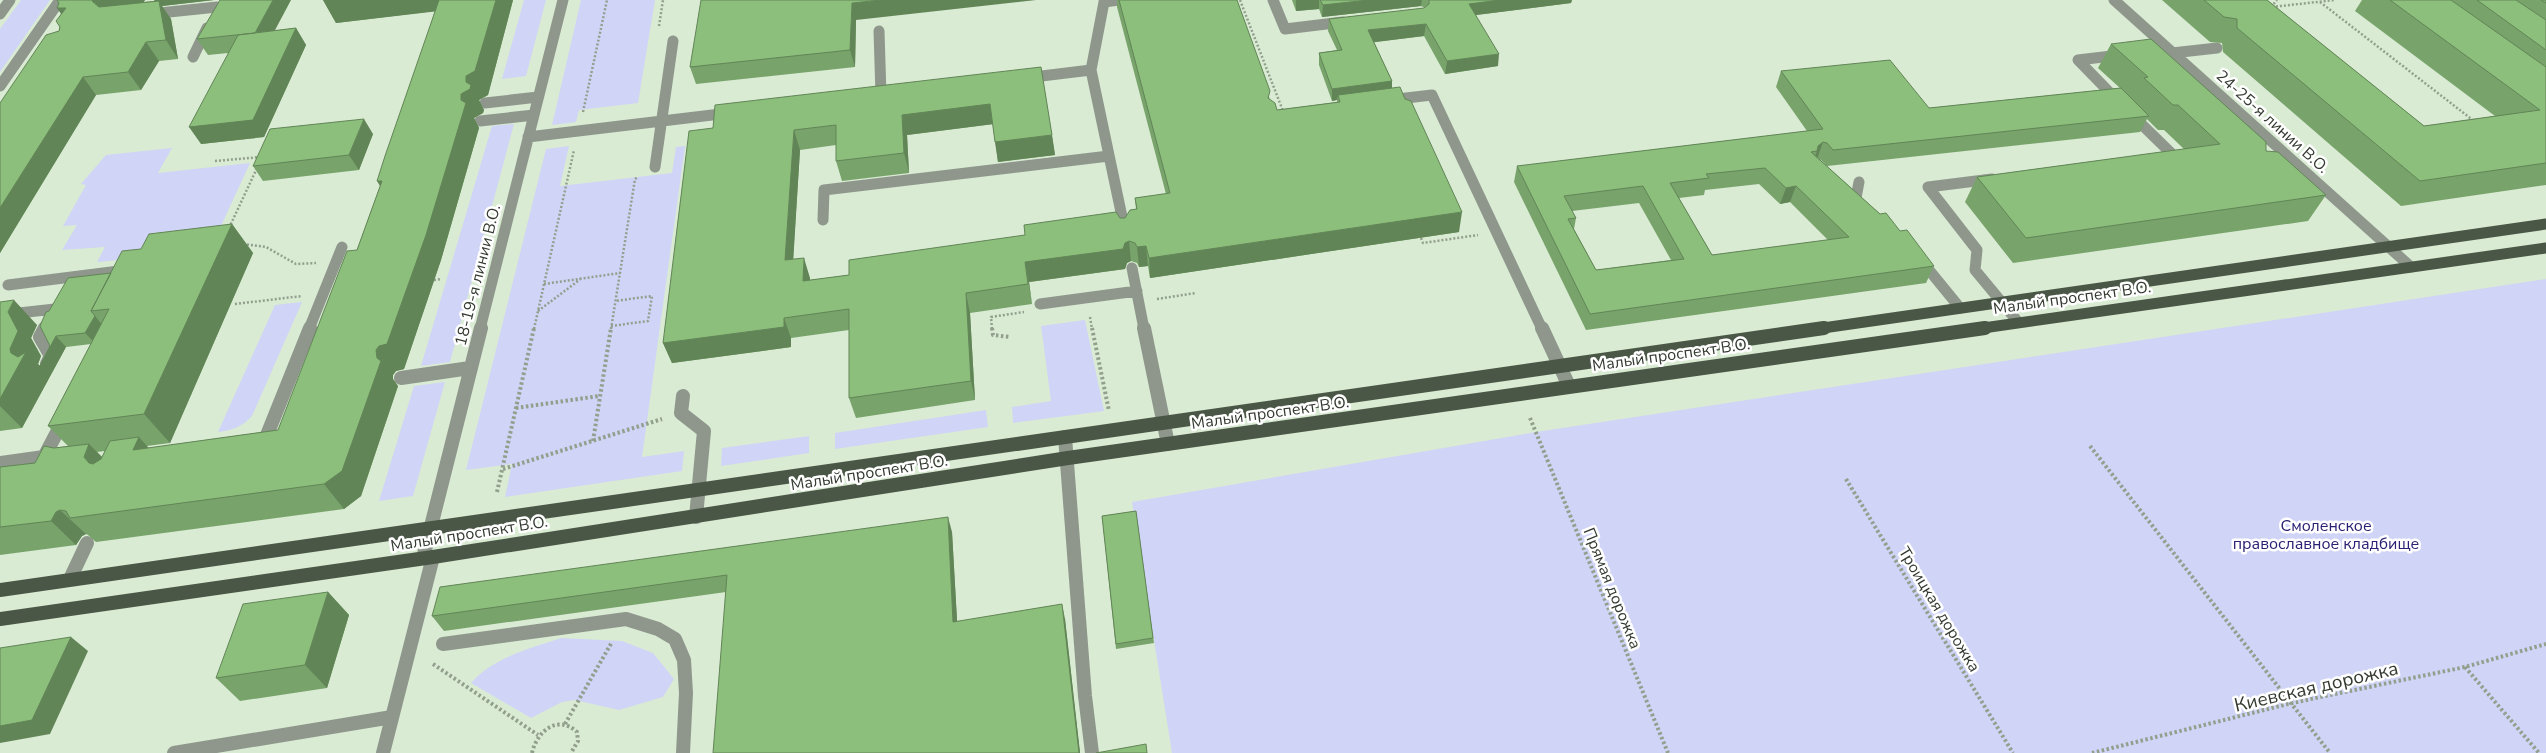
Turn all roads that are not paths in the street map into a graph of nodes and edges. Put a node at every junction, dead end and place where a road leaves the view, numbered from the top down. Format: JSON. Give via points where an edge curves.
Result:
{"nodes":[{"id":1,"x":10,"y":0,"type":"edge"},
{"id":2,"x":60,"y":0,"type":"edge"},
{"id":3,"x":152,"y":0,"type":"edge"},
{"id":4,"x":563,"y":0,"type":"edge"},
{"id":5,"x":1119,"y":0,"type":"edge"},
{"id":6,"x":1273,"y":0,"type":"edge"},
{"id":7,"x":2114,"y":0,"type":"edge"},
{"id":8,"x":219,"y":4,"type":"edge"},
{"id":9,"x":0,"y":14,"type":"edge"},
{"id":10,"x":1354,"y":21,"type":"edge"},
{"id":11,"x":58,"y":23,"type":"edge"},
{"id":12,"x":43,"y":25,"type":"junction"},
{"id":13,"x":879,"y":31,"type":"dead end"},
{"id":14,"x":673,"y":41,"type":"dead end"},
{"id":15,"x":41,"y":48,"type":"edge"},
{"id":16,"x":2217,"y":48,"type":"dead end"},
{"id":17,"x":25,"y":50,"type":"junction"},
{"id":18,"x":2170,"y":51,"type":"junction"},
{"id":19,"x":193,"y":57,"type":"dead end"},
{"id":20,"x":1091,"y":70,"type":"junction"},
{"id":21,"x":1015,"y":79,"type":"edge"},
{"id":22,"x":0,"y":86,"type":"edge"},
{"id":23,"x":881,"y":95,"type":"edge"},
{"id":24,"x":538,"y":97,"type":"junction"},
{"id":25,"x":485,"y":103,"type":"dead end"},
{"id":26,"x":1373,"y":103,"type":"edge"},
{"id":27,"x":738,"y":112,"type":"edge"},
{"id":28,"x":534,"y":115,"type":"junction"},
{"id":29,"x":661,"y":121,"type":"junction"},
{"id":30,"x":480,"y":122,"type":"dead end"},
{"id":31,"x":528,"y":137,"type":"junction"},
{"id":32,"x":1109,"y":156,"type":"junction"},
{"id":33,"x":2153,"y":158,"type":"edge"},
{"id":34,"x":2298,"y":165,"type":"junction"},
{"id":35,"x":655,"y":167,"type":"road end"},
{"id":36,"x":2281,"y":168,"type":"edge"},
{"id":37,"x":2006,"y":177,"type":"edge"},
{"id":38,"x":1859,"y":182,"type":"dead end"},
{"id":39,"x":1856,"y":198,"type":"edge"},
{"id":40,"x":823,"y":220,"type":"dead end"},
{"id":41,"x":2546,"y":224,"type":"edge"},
{"id":42,"x":1124,"y":231,"type":"edge"},
{"id":43,"x":2388,"y":246,"type":"junction"},
{"id":44,"x":342,"y":247,"type":"dead end"},
{"id":45,"x":2546,"y":248,"type":"edge"},
{"id":46,"x":1915,"y":252,"type":"edge"},
{"id":47,"x":2411,"y":267,"type":"junction"},
{"id":48,"x":1132,"y":268,"type":"edge"},
{"id":49,"x":135,"y":269,"type":"edge"},
{"id":50,"x":8,"y":285,"type":"dead end"},
{"id":51,"x":1138,"y":297,"type":"junction"},
{"id":52,"x":2002,"y":302,"type":"junction"},
{"id":53,"x":1040,"y":304,"type":"road end"},
{"id":54,"x":1960,"y":308,"type":"junction"},
{"id":55,"x":0,"y":315,"type":"edge"},
{"id":56,"x":2018,"y":322,"type":"junction"},
{"id":57,"x":1559,"y":366,"type":"junction"},
{"id":58,"x":470,"y":368,"type":"junction"},
{"id":59,"x":42,"y":373,"type":"edge"},
{"id":60,"x":401,"y":378,"type":"dead end"},
{"id":61,"x":1569,"y":386,"type":"junction"},
{"id":62,"x":683,"y":396,"type":"dead end"},
{"id":63,"x":71,"y":405,"type":"edge"},
{"id":64,"x":1164,"y":423,"type":"junction"},
{"id":65,"x":1065,"y":437,"type":"junction"},
{"id":66,"x":245,"y":442,"type":"edge"},
{"id":67,"x":1168,"y":444,"type":"junction"},
{"id":68,"x":44,"y":457,"type":"junction"},
{"id":69,"x":1068,"y":458,"type":"junction"},
{"id":70,"x":68,"y":462,"type":"edge"},
{"id":71,"x":0,"y":463,"type":"edge"},
{"id":72,"x":699,"y":489,"type":"junction"},
{"id":73,"x":696,"y":517,"type":"junction"},
{"id":74,"x":430,"y":528,"type":"junction"},
{"id":75,"x":87,"y":544,"type":"edge"},
{"id":76,"x":428,"y":557,"type":"junction"},
{"id":77,"x":70,"y":579,"type":"junction"},
{"id":78,"x":0,"y":590,"type":"edge"},
{"id":79,"x":0,"y":618,"type":"edge"},
{"id":80,"x":443,"y":644,"type":"dead end"},
{"id":81,"x":392,"y":717,"type":"junction"},
{"id":82,"x":174,"y":753,"type":"edge"},
{"id":83,"x":383,"y":753,"type":"edge"},
{"id":84,"x":683,"y":753,"type":"edge"},
{"id":85,"x":1092,"y":753,"type":"edge"}],
"edges":[{"from":1,"to":9,"type":"street"},
{"from":2,"to":12,"type":"street"},
{"from":3,"to":8,"type":"street","via":[[140,15]]},
{"from":4,"to":24,"type":"street","name":"18-19-я линии В.О."},
{"from":5,"to":20,"type":"street","via":[[1104,2]]},
{"from":6,"to":10,"type":"street","via":[[1285,29]]},
{"from":7,"to":18,"type":"street","name":"24-25-я линии В.О."},
{"from":8,"to":19,"type":"street"},
{"from":11,"to":12,"type":"street"},
{"from":12,"to":17,"type":"street"},
{"from":13,"to":23,"type":"street"},
{"from":14,"to":29,"type":"street"},
{"from":15,"to":17,"type":"street"},
{"from":16,"to":18,"type":"street"},
{"from":17,"to":22,"type":"street"},
{"from":18,"to":33,"type":"street","via":[[2078,60],[2173,155]]},
{"from":18,"to":34,"type":"street","name":"24-25-я линии В.О."},
{"from":20,"to":21,"type":"street"},
{"from":20,"to":32,"type":"street"},
{"from":24,"to":25,"type":"street"},
{"from":24,"to":28,"type":"street","name":"18-19-я линии В.О."},
{"from":26,"to":57,"type":"street","via":[[1432,94]]},
{"from":27,"to":29,"type":"street"},
{"from":28,"to":30,"type":"street"},
{"from":28,"to":31,"type":"street","name":"18-19-я линии В.О."},
{"from":29,"to":31,"type":"street"},
{"from":29,"to":35,"type":"street"},
{"from":31,"to":58,"type":"street","name":"18-19-я линии В.О."},
{"from":32,"to":40,"type":"street","via":[[824,190]]},
{"from":32,"to":42,"type":"street"},
{"from":34,"to":36,"type":"street"},
{"from":34,"to":43,"type":"street","name":"24-25-я линии В.О."},
{"from":37,"to":52,"type":"street","via":[[1928,187],[1977,250],[1975,270]]},
{"from":38,"to":39,"type":"street"},
{"from":41,"to":43,"type":"main road","name":"Малый проспект В.О."},
{"from":43,"to":47,"type":"street","name":"24-25-я линии В.О."},
{"from":43,"to":52,"type":"main road","name":"Малый проспект В.О."},
{"from":44,"to":66,"type":"street","via":[[265,440]]},
{"from":45,"to":47,"type":"main road","name":"Малый проспект В.О."},
{"from":46,"to":54,"type":"street"},
{"from":47,"to":56,"type":"main road","name":"Малый проспект В.О."},
{"from":48,"to":51,"type":"street"},
{"from":49,"to":50,"type":"street"},
{"from":51,"to":53,"type":"street","via":[[1086,298]]},
{"from":51,"to":64,"type":"street"},
{"from":52,"to":54,"type":"main road","name":"Малый проспект В.О."},
{"from":52,"to":56,"type":"street"},
{"from":54,"to":57,"type":"main road","name":"Малый проспект В.О."},
{"from":55,"to":59,"type":"street","via":[[55,309],[40,337],[51,356]]},
{"from":56,"to":61,"type":"main road","name":"Малый проспект В.О."},
{"from":57,"to":61,"type":"street"},
{"from":57,"to":64,"type":"main road","name":"Малый проспект В.О."},
{"from":58,"to":60,"type":"street"},
{"from":58,"to":74,"type":"street","name":"18-19-я линии В.О."},
{"from":61,"to":67,"type":"main road","name":"Малый проспект В.О."},
{"from":62,"to":72,"type":"street","via":[[681,413],[704,431]]},
{"from":63,"to":68,"type":"street"},
{"from":64,"to":65,"type":"main road","name":"Малый проспект В.О."},
{"from":64,"to":67,"type":"street"},
{"from":65,"to":69,"type":"street"},
{"from":65,"to":72,"type":"main road","name":"Малый проспект В.О."},
{"from":67,"to":69,"type":"main road","name":"Малый проспект В.О."},
{"from":68,"to":70,"type":"street"},
{"from":68,"to":71,"type":"street"},
{"from":69,"to":73,"type":"main road","name":"Малый проспект В.О."},
{"from":69,"to":85,"type":"street"},
{"from":72,"to":73,"type":"street"},
{"from":72,"to":74,"type":"main road","name":"Малый проспект В.О."},
{"from":73,"to":76,"type":"main road","name":"Малый проспект В.О."},
{"from":74,"to":76,"type":"street","name":"18-19-я линии В.О."},
{"from":74,"to":77,"type":"main road","name":"Малый проспект В.О."},
{"from":75,"to":77,"type":"street"},
{"from":76,"to":79,"type":"main road","name":"Малый проспект В.О."},
{"from":76,"to":81,"type":"street","name":"18-19-я линии В.О.","via":[[410,649]]},
{"from":77,"to":78,"type":"main road","name":"Малый проспект В.О."},
{"from":80,"to":84,"type":"street","via":[[626,619],[654,626],[676,640],[686,661]]},
{"from":81,"to":82,"type":"street"},
{"from":81,"to":83,"type":"street","name":"18-19-я линии В.О."}]}
